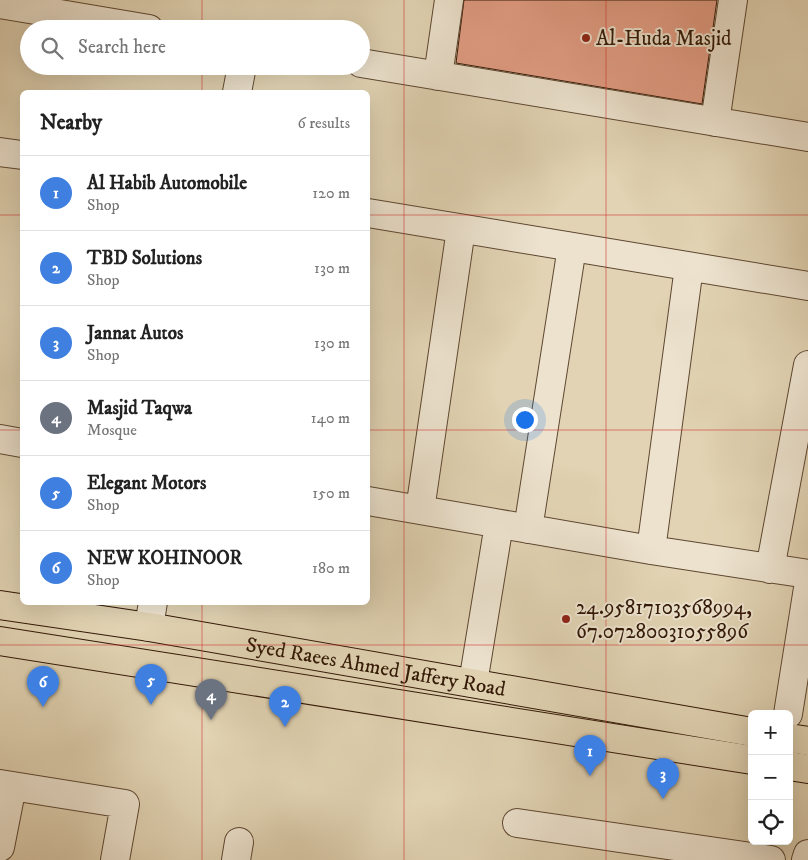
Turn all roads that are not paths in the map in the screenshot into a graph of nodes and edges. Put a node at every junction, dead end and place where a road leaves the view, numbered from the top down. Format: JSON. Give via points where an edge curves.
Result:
{"nodes":[{"id":1,"x":449,"y":0,"type":"edge"},
{"id":2,"x":733,"y":0,"type":"edge"},
{"id":3,"x":0,"y":4,"type":"edge"},
{"id":4,"x":95,"y":20,"type":"edge"},
{"id":5,"x":370,"y":65,"type":"edge"},
{"id":6,"x":240,"y":75,"type":"edge"},
{"id":7,"x":438,"y":76,"type":"junction"},
{"id":8,"x":237,"y":90,"type":"edge"},
{"id":9,"x":715,"y":122,"type":"junction"},
{"id":10,"x":808,"y":137,"type":"edge"},
{"id":11,"x":0,"y":152,"type":"edge"},
{"id":12,"x":20,"y":156,"type":"edge"},
{"id":13,"x":370,"y":213,"type":"edge"},
{"id":14,"x":461,"y":229,"type":"junction"},
{"id":15,"x":572,"y":247,"type":"junction"},
{"id":16,"x":689,"y":267,"type":"junction"},
{"id":17,"x":808,"y":286,"type":"edge"},
{"id":18,"x":808,"y":365,"type":"edge"},
{"id":19,"x":0,"y":439,"type":"edge"},
{"id":20,"x":20,"y":442,"type":"edge"},
{"id":21,"x":370,"y":501,"type":"edge"},
{"id":22,"x":420,"y":510,"type":"junction"},
{"id":23,"x":499,"y":524,"type":"junction"},
{"id":24,"x":528,"y":530,"type":"junction"},
{"id":25,"x":651,"y":550,"type":"junction"},
{"id":26,"x":770,"y":569,"type":"junction"},
{"id":27,"x":808,"y":574,"type":"edge"},
{"id":28,"x":808,"y":588,"type":"edge"},
{"id":29,"x":0,"y":605,"type":"edge"},
{"id":30,"x":151,"y":615,"type":"edge"},
{"id":31,"x":0,"y":641,"type":"edge"},
{"id":32,"x":473,"y":683,"type":"junction"},
{"id":33,"x":789,"y":710,"type":"edge"},
{"id":34,"x":748,"y":731,"type":"edge"},
{"id":35,"x":793,"y":739,"type":"edge"},
{"id":36,"x":808,"y":741,"type":"edge"},
{"id":37,"x":748,"y":759,"type":"edge"},
{"id":38,"x":793,"y":766,"type":"edge"},
{"id":39,"x":808,"y":768,"type":"edge"},
{"id":40,"x":6,"y":785,"type":"edge"},
{"id":41,"x":517,"y":823,"type":"dead end"},
{"id":42,"x":0,"y":847,"type":"edge"},
{"id":43,"x":808,"y":854,"type":"edge"},
{"id":44,"x":114,"y":860,"type":"edge"},
{"id":45,"x":771,"y":860,"type":"edge"},
{"id":46,"x":806,"y":860,"type":"edge"}],
"edges":[{"from":1,"to":7,"type":"street"},
{"from":2,"to":9,"type":"street"},
{"from":3,"to":4,"type":"street"},
{"from":5,"to":7,"type":"street"},
{"from":6,"to":8,"type":"street"},
{"from":7,"to":9,"type":"street"},
{"from":9,"to":10,"type":"street"},
{"from":11,"to":12,"type":"street"},
{"from":13,"to":14,"type":"street"},
{"from":14,"to":15,"type":"street"},
{"from":14,"to":22,"type":"street"},
{"from":15,"to":16,"type":"street"},
{"from":15,"to":24,"type":"street"},
{"from":16,"to":17,"type":"street"},
{"from":16,"to":25,"type":"street"},
{"from":18,"to":26,"type":"street"},
{"from":19,"to":20,"type":"street"},
{"from":21,"to":22,"type":"street"},
{"from":22,"to":23,"type":"street"},
{"from":23,"to":24,"type":"street"},
{"from":23,"to":32,"type":"street"},
{"from":24,"to":25,"type":"street"},
{"from":25,"to":26,"type":"street"},
{"from":26,"to":27,"type":"street"},
{"from":28,"to":33,"type":"street"},
{"from":29,"to":30,"type":"main road","name":"Syed Raees Ahmed Jaffery Road"},
{"from":30,"to":32,"type":"main road","name":"Syed Raees Ahmed Jaffery Road"},
{"from":31,"to":37,"type":"main road","name":"Syed Raees Ahmed Jaffery Road"},
{"from":32,"to":34,"type":"main road","name":"Syed Raees Ahmed Jaffery Road"},
{"from":35,"to":36,"type":"main road"},
{"from":38,"to":39,"type":"main road"},
{"from":40,"to":42,"type":"street"},
{"from":40,"to":44,"type":"street","via":[[125,804]]},
{"from":41,"to":45,"type":"street"},
{"from":43,"to":46,"type":"street"}]}
